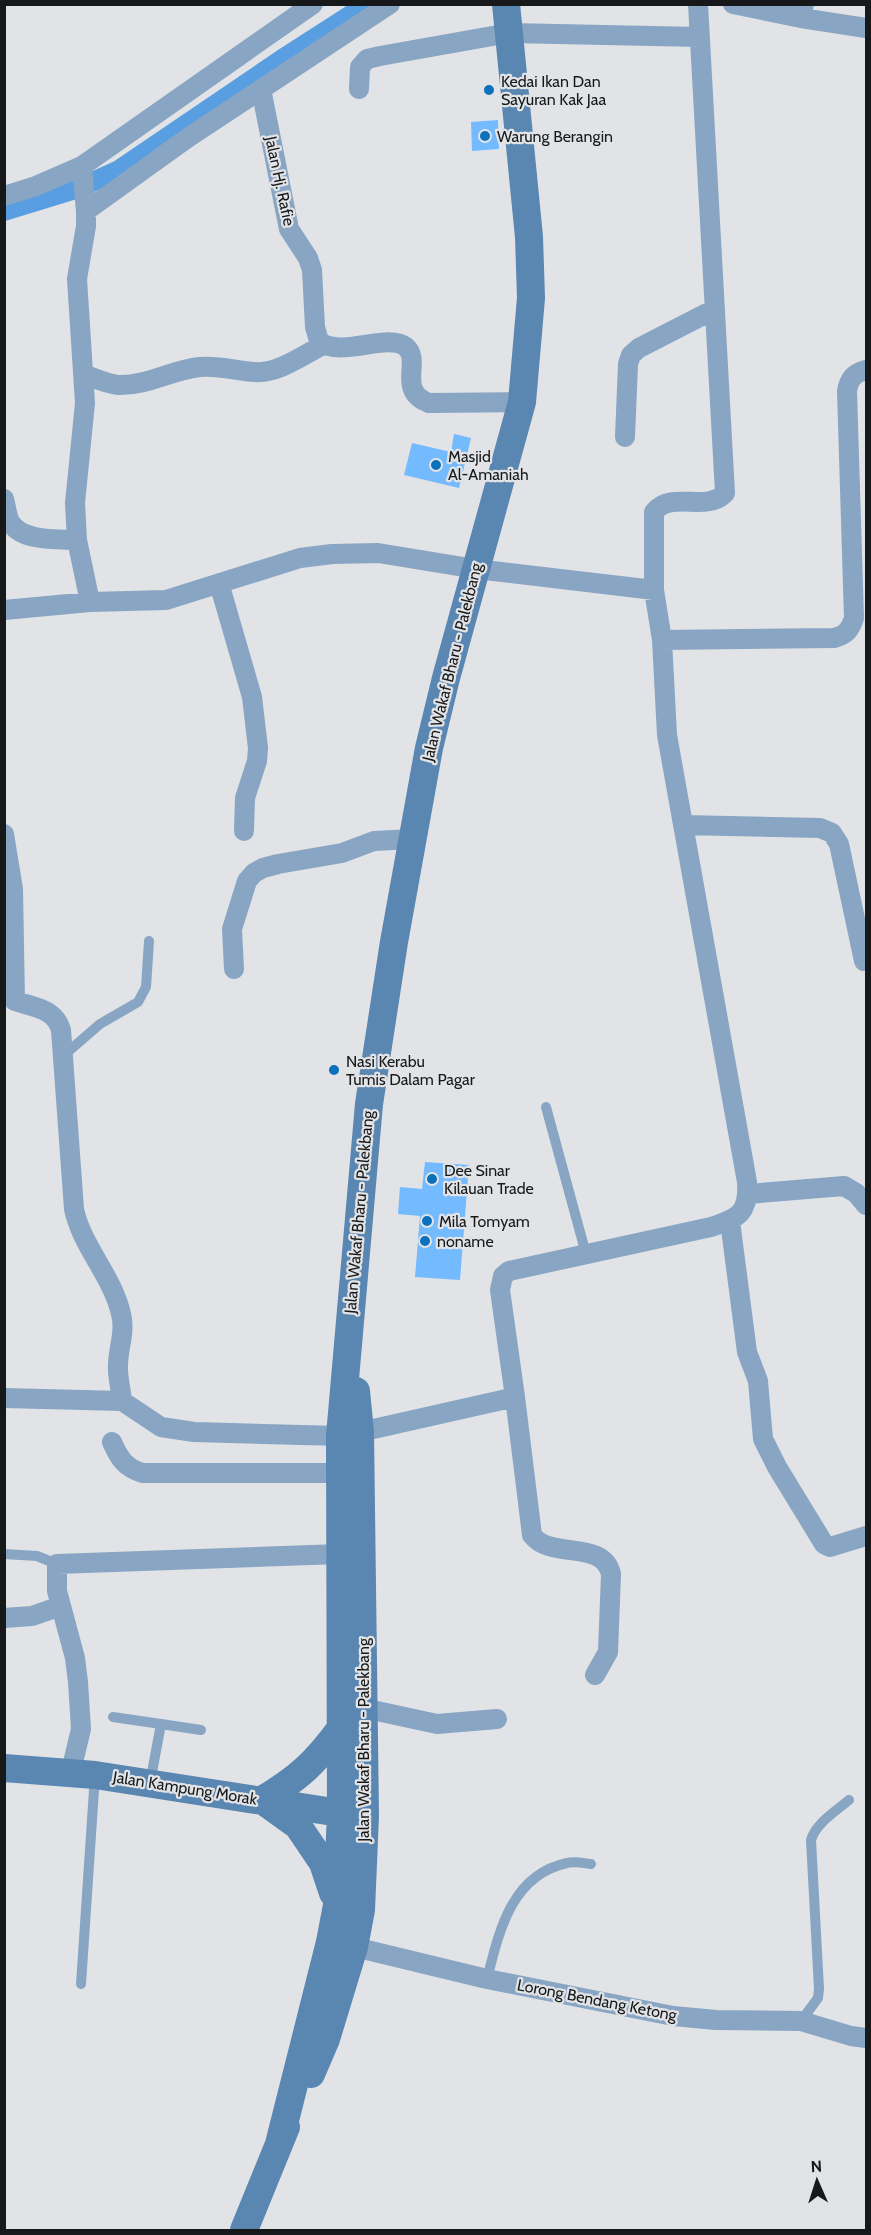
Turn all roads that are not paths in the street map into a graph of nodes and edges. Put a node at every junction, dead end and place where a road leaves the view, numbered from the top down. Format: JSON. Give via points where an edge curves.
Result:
{"nodes":[{"id":1,"x":313,"y":4,"type":"edge"},
{"id":2,"x":390,"y":4,"type":"edge"},
{"id":3,"x":506,"y":4,"type":"edge"},
{"id":4,"x":698,"y":4,"type":"edge"},
{"id":5,"x":733,"y":4,"type":"edge"},
{"id":6,"x":803,"y":11,"type":"edge"},
{"id":7,"x":867,"y":27,"type":"edge"},
{"id":8,"x":509,"y":33,"type":"junction"},
{"id":9,"x":700,"y":37,"type":"junction"},
{"id":10,"x":261,"y":89,"type":"junction"},
{"id":11,"x":359,"y":89,"type":"dead end"},
{"id":12,"x":83,"y":171,"type":"junction"},
{"id":13,"x":4,"y":196,"type":"edge"},
{"id":14,"x":86,"y":211,"type":"junction"},
{"id":15,"x":715,"y":309,"type":"junction"},
{"id":16,"x":323,"y":345,"type":"junction"},
{"id":17,"x":867,"y":370,"type":"edge"},
{"id":18,"x":83,"y":374,"type":"junction"},
{"id":19,"x":522,"y":402,"type":"junction"},
{"id":20,"x":625,"y":437,"type":"dead end"},
{"id":21,"x":4,"y":499,"type":"edge"},
{"id":22,"x":77,"y":540,"type":"junction"},
{"id":23,"x":476,"y":569,"type":"junction"},
{"id":24,"x":219,"y":583,"type":"junction"},
{"id":25,"x":654,"y":590,"type":"junction"},
{"id":26,"x":90,"y":602,"type":"junction"},
{"id":27,"x":4,"y":610,"type":"edge"},
{"id":28,"x":662,"y":640,"type":"junction"},
{"id":29,"x":683,"y":825,"type":"junction"},
{"id":30,"x":244,"y":831,"type":"dead end"},
{"id":31,"x":4,"y":834,"type":"edge"},
{"id":32,"x":414,"y":839,"type":"junction"},
{"id":33,"x":149,"y":941,"type":"dead end"},
{"id":34,"x":864,"y":961,"type":"dead end"},
{"id":35,"x":234,"y":969,"type":"dead end"},
{"id":36,"x":10,"y":1002,"type":"edge"},
{"id":37,"x":63,"y":1056,"type":"junction"},
{"id":38,"x":546,"y":1107,"type":"dead end"},
{"id":39,"x":748,"y":1194,"type":"junction"},
{"id":40,"x":867,"y":1205,"type":"edge"},
{"id":41,"x":730,"y":1221,"type":"junction"},
{"id":42,"x":586,"y":1254,"type":"junction"},
{"id":43,"x":515,"y":1397,"type":"junction"},
{"id":44,"x":4,"y":1398,"type":"edge"},
{"id":45,"x":122,"y":1401,"type":"junction"},
{"id":46,"x":350,"y":1434,"type":"junction"},
{"id":47,"x":112,"y":1442,"type":"dead end"},
{"id":48,"x":339,"y":1473,"type":"junction"},
{"id":49,"x":867,"y":1536,"type":"edge"},
{"id":50,"x":4,"y":1554,"type":"edge"},
{"id":51,"x":340,"y":1554,"type":"junction"},
{"id":52,"x":57,"y":1564,"type":"junction"},
{"id":53,"x":61,"y":1606,"type":"junction"},
{"id":54,"x":4,"y":1618,"type":"edge"},
{"id":55,"x":595,"y":1675,"type":"dead end"},
{"id":56,"x":363,"y":1708,"type":"junction"},
{"id":57,"x":113,"y":1717,"type":"dead end"},
{"id":58,"x":497,"y":1719,"type":"dead end"},
{"id":59,"x":161,"y":1724,"type":"junction"},
{"id":60,"x":341,"y":1728,"type":"junction"},
{"id":61,"x":201,"y":1730,"type":"dead end"},
{"id":62,"x":4,"y":1768,"type":"edge"},
{"id":63,"x":83,"y":1773,"type":"junction"},
{"id":64,"x":150,"y":1783,"type":"junction"},
{"id":65,"x":262,"y":1800,"type":"junction"},
{"id":66,"x":849,"y":1800,"type":"dead end"},
{"id":67,"x":353,"y":1815,"type":"junction"},
{"id":68,"x":591,"y":1864,"type":"dead end"},
{"id":69,"x":337,"y":1905,"type":"junction"},
{"id":70,"x":342,"y":1944,"type":"junction"},
{"id":71,"x":487,"y":1979,"type":"junction"},
{"id":72,"x":81,"y":1984,"type":"dead end"},
{"id":73,"x":801,"y":2021,"type":"junction"},
{"id":74,"x":867,"y":2038,"type":"edge"},
{"id":75,"x":244,"y":2230,"type":"edge"}],
"edges":[{"from":1,"to":12,"type":"street"},
{"from":2,"to":10,"type":"street"},
{"from":3,"to":8,"type":"main road","name":"Jalan Wakaf Bharu - Palekbang"},
{"from":4,"to":9,"type":"street"},
{"from":5,"to":6,"type":"street"},
{"from":6,"to":7,"type":"street"},
{"from":8,"to":9,"type":"street"},
{"from":8,"to":11,"type":"street","via":[[367,59],[360,67]]},
{"from":8,"to":19,"type":"main road","name":"Jalan Wakaf Bharu - Palekbang","via":[[530,237],[531,298]]},
{"from":9,"to":15,"type":"street"},
{"from":10,"to":14,"type":"street"},
{"from":10,"to":16,"type":"street","name":"Jalan Hj. Rafie","via":[[289,229],[312,270],[316,338]]},
{"from":12,"to":13,"type":"street"},
{"from":12,"to":14,"type":"street"},
{"from":14,"to":18,"type":"street","via":[[77,279]]},
{"from":15,"to":20,"type":"street","via":[[631,355]]},
{"from":15,"to":25,"type":"street","via":[[724,493],[719,500],[667,503],[654,512]]},
{"from":16,"to":18,"type":"street","via":[[289,363],[256,373],[199,367],[142,383],[117,385]]},
{"from":16,"to":19,"type":"street","via":[[403,346],[410,354],[414,393],[429,403]]},
{"from":17,"to":28,"type":"street","via":[[854,374],[847,391],[854,618],[851,628],[834,638]]},
{"from":18,"to":22,"type":"street","via":[[85,403],[75,503]]},
{"from":19,"to":23,"type":"main road","name":"Jalan Wakaf Bharu - Palekbang"},
{"from":21,"to":22,"type":"street","via":[[10,523],[21,531]]},
{"from":22,"to":26,"type":"street"},
{"from":23,"to":24,"type":"street","via":[[378,553],[332,554],[300,558]]},
{"from":23,"to":25,"type":"street"},
{"from":23,"to":32,"type":"main road","name":"Jalan Wakaf Bharu - Palekbang","via":[[429,748]]},
{"from":24,"to":26,"type":"street","via":[[166,600]]},
{"from":24,"to":30,"type":"street","via":[[253,701],[258,748],[244,802]]},
{"from":25,"to":28,"type":"street"},
{"from":26,"to":27,"type":"street"},
{"from":28,"to":29,"type":"street","via":[[667,735]]},
{"from":29,"to":34,"type":"street","via":[[820,828],[832,833],[838,844]]},
{"from":29,"to":39,"type":"street"},
{"from":31,"to":36,"type":"street","via":[[13,889]]},
{"from":32,"to":35,"type":"street","via":[[374,841],[342,853],[278,864],[254,873],[247,881],[232,929]]},
{"from":32,"to":46,"type":"main road","name":"Jalan Wakaf Bharu - Palekbang","via":[[369,1104],[348,1322]]},
{"from":33,"to":37,"type":"lane","via":[[146,987],[138,1002],[100,1024]]},
{"from":36,"to":37,"type":"street","via":[[41,1009],[55,1017],[61,1030]]},
{"from":37,"to":45,"type":"street","via":[[74,1209],[82,1236],[112,1285],[122,1315],[117,1368]]},
{"from":38,"to":42,"type":"lane"},
{"from":39,"to":40,"type":"street","via":[[844,1186],[856,1192]]},
{"from":39,"to":41,"type":"street","via":[[742,1212]]},
{"from":41,"to":42,"type":"street"},
{"from":41,"to":49,"type":"street","via":[[747,1352],[758,1381],[763,1439],[825,1544]]},
{"from":42,"to":43,"type":"street","via":[[515,1269],[503,1276],[500,1290]]},
{"from":43,"to":46,"type":"street"},
{"from":43,"to":55,"type":"street","via":[[532,1535],[542,1544],[599,1556],[609,1566],[608,1652]]},
{"from":44,"to":45,"type":"street"},
{"from":45,"to":46,"type":"street","via":[[161,1427],[194,1432]]},
{"from":46,"to":48,"type":"main road","name":"Jalan Wakaf Bharu - Palekbang"},
{"from":46,"to":56,"type":"main road","name":"Jalan Wakaf Bharu - Palekbang"},
{"from":47,"to":48,"type":"street","via":[[120,1459],[132,1470],[143,1473]]},
{"from":48,"to":51,"type":"main road","name":"Jalan Wakaf Bharu - Palekbang"},
{"from":50,"to":52,"type":"lane","via":[[37,1556]]},
{"from":51,"to":52,"type":"street"},
{"from":51,"to":60,"type":"main road","name":"Jalan Wakaf Bharu - Palekbang"},
{"from":52,"to":53,"type":"street"},
{"from":53,"to":54,"type":"street","via":[[32,1616]]},
{"from":53,"to":63,"type":"street","via":[[75,1658]]},
{"from":56,"to":58,"type":"street","via":[[437,1724]]},
{"from":56,"to":67,"type":"main road","name":"Jalan Wakaf Bharu - Palekbang"},
{"from":57,"to":59,"type":"lane"},
{"from":59,"to":61,"type":"lane"},
{"from":59,"to":64,"type":"lane"},
{"from":60,"to":65,"type":"main road","via":[[319,1757],[292,1782]]},
{"from":60,"to":67,"type":"main road","name":"Jalan Wakaf Bharu - Palekbang"},
{"from":62,"to":63,"type":"main road","name":"Jalan Kampung Morak"},
{"from":63,"to":64,"type":"main road","name":"Jalan Kampung Morak"},
{"from":63,"to":72,"type":"lane"},
{"from":64,"to":65,"type":"main road","name":"Jalan Kampung Morak"},
{"from":65,"to":67,"type":"main road","name":"Jalan Kampung Morak"},
{"from":65,"to":69,"type":"main road","via":[[298,1826],[323,1863]]},
{"from":66,"to":73,"type":"lane","via":[[826,1819],[811,1840],[819,1989],[818,1998]]},
{"from":67,"to":69,"type":"main road","name":"Jalan Wakaf Bharu - Palekbang"},
{"from":67,"to":70,"type":"main road","name":"Jalan Wakaf Bharu - Palekbang","via":[[361,1910]]},
{"from":68,"to":71,"type":"lane","via":[[569,1862],[545,1871],[527,1885],[509,1908]]},
{"from":69,"to":70,"type":"main road","name":"Jalan Wakaf Bharu - Palekbang"},
{"from":70,"to":71,"type":"street","name":"Lorong Bendang Ketong"},
{"from":70,"to":75,"type":"main road","name":"Jalan Wakaf Bharu - Palekbang","via":[[279,2144]]},
{"from":71,"to":73,"type":"street","name":"Lorong Bendang Ketong","via":[[673,2016]]},
{"from":73,"to":74,"type":"street","name":"Lorong Bendang Ketong"}]}
